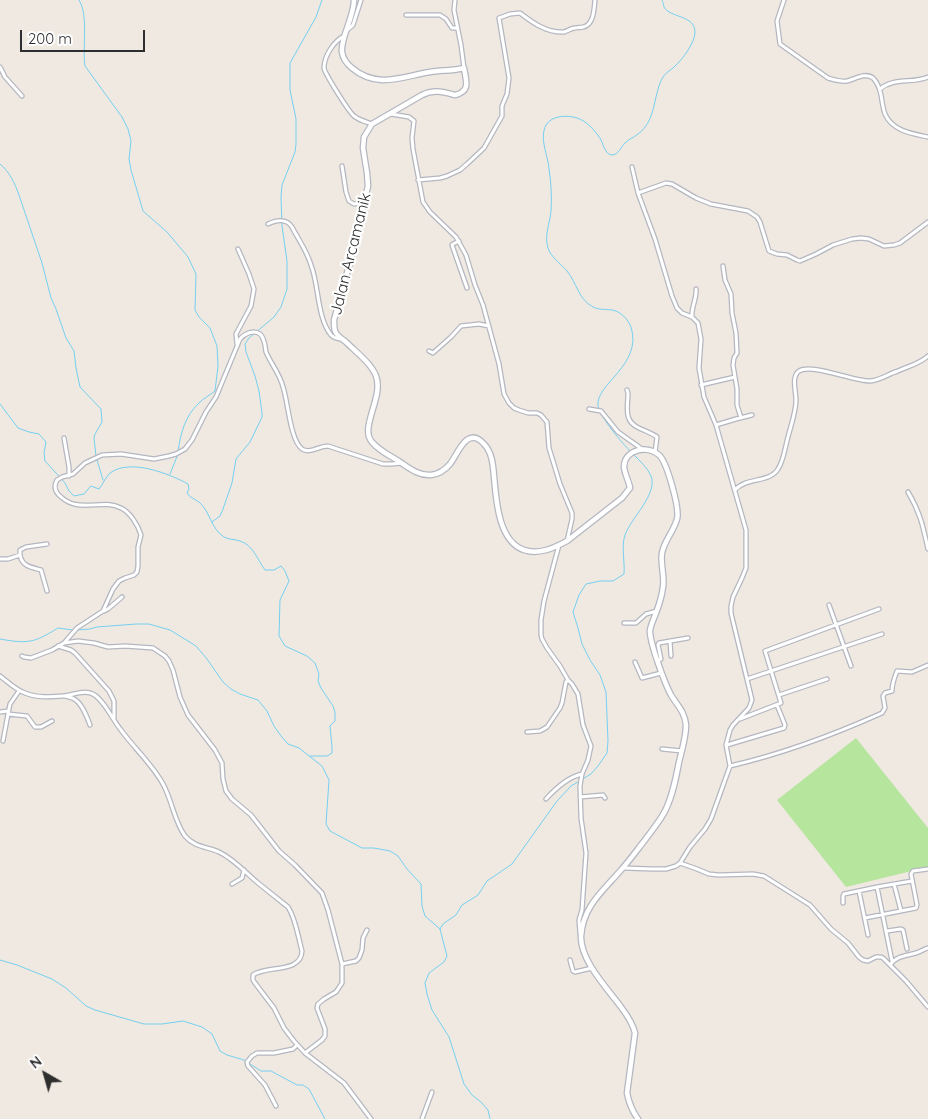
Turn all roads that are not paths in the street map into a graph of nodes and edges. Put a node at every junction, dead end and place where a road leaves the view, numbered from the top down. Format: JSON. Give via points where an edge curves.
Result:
{"nodes":[{"id":1,"x":354,"y":0,"type":"edge"},
{"id":2,"x":361,"y":0,"type":"edge"},
{"id":3,"x":454,"y":0,"type":"edge"},
{"id":4,"x":595,"y":0,"type":"edge"},
{"id":5,"x":784,"y":0,"type":"edge"},
{"id":6,"x":406,"y":15,"type":"dead end"},
{"id":7,"x":457,"y":28,"type":"junction"},
{"id":8,"x":346,"y":33,"type":"junction"},
{"id":9,"x":0,"y":68,"type":"edge"},
{"id":10,"x":464,"y":68,"type":"junction"},
{"id":11,"x":928,"y":77,"type":"edge"},
{"id":12,"x":880,"y":89,"type":"junction"},
{"id":13,"x":22,"y":96,"type":"dead end"},
{"id":14,"x":391,"y":114,"type":"junction"},
{"id":15,"x":372,"y":124,"type":"junction"},
{"id":16,"x":928,"y":137,"type":"edge"},
{"id":17,"x":342,"y":166,"type":"dead end"},
{"id":18,"x":632,"y":167,"type":"dead end"},
{"id":19,"x":418,"y":180,"type":"junction"},
{"id":20,"x":638,"y":193,"type":"junction"},
{"id":21,"x":364,"y":203,"type":"junction"},
{"id":22,"x":928,"y":222,"type":"edge"},
{"id":23,"x":268,"y":224,"type":"dead end"},
{"id":24,"x":459,"y":241,"type":"junction"},
{"id":25,"x":238,"y":249,"type":"dead end"},
{"id":26,"x":723,"y":266,"type":"dead end"},
{"id":27,"x":467,"y":288,"type":"dead end"},
{"id":28,"x":696,"y":289,"type":"dead end"},
{"id":29,"x":692,"y":317,"type":"junction"},
{"id":30,"x":489,"y":326,"type":"junction"},
{"id":31,"x":342,"y":339,"type":"junction"},
{"id":32,"x":238,"y":345,"type":"junction"},
{"id":33,"x":429,"y":351,"type":"dead end"},
{"id":34,"x":928,"y":356,"type":"edge"},
{"id":35,"x":735,"y":377,"type":"junction"},
{"id":36,"x":701,"y":385,"type":"junction"},
{"id":37,"x":627,"y":390,"type":"dead end"},
{"id":38,"x":588,"y":409,"type":"dead end"},
{"id":39,"x":752,"y":415,"type":"dead end"},
{"id":40,"x":740,"y":418,"type":"junction"},
{"id":41,"x":716,"y":426,"type":"junction"},
{"id":42,"x":64,"y":438,"type":"dead end"},
{"id":43,"x":642,"y":449,"type":"junction"},
{"id":44,"x":655,"y":452,"type":"junction"},
{"id":45,"x":402,"y":463,"type":"junction"},
{"id":46,"x":69,"y":476,"type":"junction"},
{"id":47,"x":734,"y":490,"type":"junction"},
{"id":48,"x":908,"y":492,"type":"dead end"},
{"id":49,"x":567,"y":540,"type":"junction"},
{"id":50,"x":47,"y":544,"type":"dead end"},
{"id":51,"x":559,"y":545,"type":"junction"},
{"id":52,"x":928,"y":549,"type":"edge"},
{"id":53,"x":20,"y":554,"type":"junction"},
{"id":54,"x":0,"y":559,"type":"edge"},
{"id":55,"x":47,"y":591,"type":"dead end"},
{"id":56,"x":122,"y":597,"type":"dead end"},
{"id":57,"x":829,"y":605,"type":"dead end"},
{"id":58,"x":879,"y":609,"type":"dead end"},
{"id":59,"x":103,"y":611,"type":"junction"},
{"id":60,"x":657,"y":611,"type":"junction"},
{"id":61,"x":624,"y":623,"type":"dead end"},
{"id":62,"x":836,"y":625,"type":"junction"},
{"id":63,"x":882,"y":634,"type":"dead end"},
{"id":64,"x":688,"y":638,"type":"dead end"},
{"id":65,"x":670,"y":641,"type":"junction"},
{"id":66,"x":64,"y":642,"type":"junction"},
{"id":67,"x":57,"y":646,"type":"junction"},
{"id":68,"x":844,"y":647,"type":"junction"},
{"id":69,"x":22,"y":656,"type":"dead end"},
{"id":70,"x":671,"y":656,"type":"dead end"},
{"id":71,"x":658,"y":661,"type":"junction"},
{"id":72,"x":635,"y":662,"type":"dead end"},
{"id":73,"x":928,"y":665,"type":"edge"},
{"id":74,"x":851,"y":666,"type":"dead end"},
{"id":75,"x":772,"y":671,"type":"junction"},
{"id":76,"x":662,"y":673,"type":"junction"},
{"id":77,"x":0,"y":676,"type":"edge"},
{"id":78,"x":747,"y":679,"type":"junction"},
{"id":79,"x":827,"y":679,"type":"dead end"},
{"id":80,"x":568,"y":680,"type":"junction"},
{"id":81,"x":19,"y":691,"type":"junction"},
{"id":82,"x":779,"y":695,"type":"junction"},
{"id":83,"x":64,"y":696,"type":"junction"},
{"id":84,"x":777,"y":705,"type":"junction"},
{"id":85,"x":0,"y":712,"type":"edge"},
{"id":86,"x":8,"y":712,"type":"junction"},
{"id":87,"x":114,"y":719,"type":"junction"},
{"id":88,"x":738,"y":720,"type":"junction"},
{"id":89,"x":52,"y":721,"type":"dead end"},
{"id":90,"x":90,"y":725,"type":"dead end"},
{"id":91,"x":526,"y":732,"type":"dead end"},
{"id":92,"x":2,"y":741,"type":"dead end"},
{"id":93,"x":726,"y":745,"type":"junction"},
{"id":94,"x":662,"y":749,"type":"dead end"},
{"id":95,"x":682,"y":751,"type":"junction"},
{"id":96,"x":730,"y":766,"type":"junction"},
{"id":97,"x":582,"y":774,"type":"junction"},
{"id":98,"x":580,"y":797,"type":"junction"},
{"id":99,"x":606,"y":798,"type":"dead end"},
{"id":100,"x":546,"y":799,"type":"dead end"},
{"id":101,"x":680,"y":864,"type":"junction"},
{"id":102,"x":623,"y":868,"type":"junction"},
{"id":103,"x":928,"y":869,"type":"edge"},
{"id":104,"x":244,"y":870,"type":"junction"},
{"id":105,"x":912,"y":881,"type":"junction"},
{"id":106,"x":232,"y":884,"type":"dead end"},
{"id":107,"x":894,"y":884,"type":"junction"},
{"id":108,"x":877,"y":887,"type":"junction"},
{"id":109,"x":859,"y":891,"type":"junction"},
{"id":110,"x":843,"y":904,"type":"dead end"},
{"id":111,"x":901,"y":911,"type":"junction"},
{"id":112,"x":883,"y":914,"type":"junction"},
{"id":113,"x":865,"y":918,"type":"junction"},
{"id":114,"x":367,"y":930,"type":"dead end"},
{"id":115,"x":887,"y":931,"type":"junction"},
{"id":116,"x":868,"y":936,"type":"dead end"},
{"id":117,"x":581,"y":938,"type":"junction"},
{"id":118,"x":928,"y":948,"type":"edge"},
{"id":119,"x":907,"y":949,"type":"dead end"},
{"id":120,"x":570,"y":960,"type":"dead end"},
{"id":121,"x":892,"y":961,"type":"junction"},
{"id":122,"x":342,"y":964,"type":"junction"},
{"id":123,"x":890,"y":965,"type":"junction"},
{"id":124,"x":592,"y":968,"type":"junction"},
{"id":125,"x":928,"y":1007,"type":"edge"},
{"id":126,"x":297,"y":1045,"type":"junction"},
{"id":127,"x":306,"y":1054,"type":"junction"},
{"id":128,"x":432,"y":1092,"type":"dead end"},
{"id":129,"x":276,"y":1106,"type":"dead end"},
{"id":130,"x":372,"y":1119,"type":"edge"},
{"id":131,"x":422,"y":1119,"type":"edge"},
{"id":132,"x":638,"y":1119,"type":"edge"}],
"edges":[{"from":1,"to":8,"type":"street"},
{"from":2,"to":8,"type":"street","via":[[354,25]]},
{"from":3,"to":7,"type":"street"},
{"from":4,"to":19,"type":"street","via":[[589,24],[566,32],[550,31],[520,13],[499,18],[509,78],[503,114],[484,148],[467,164],[448,176]]},
{"from":5,"to":12,"type":"street","via":[[778,22],[780,44],[828,78],[846,81],[868,75]]},
{"from":6,"to":7,"type":"street","via":[[440,15],[452,28]]},
{"from":7,"to":10,"type":"street"},
{"from":8,"to":10,"type":"street","via":[[342,50],[344,59],[349,66],[374,80]]},
{"from":8,"to":15,"type":"street","via":[[330,50],[325,71],[351,113]]},
{"from":9,"to":13,"type":"street"},
{"from":10,"to":14,"type":"street","via":[[466,86],[461,93],[426,92]]},
{"from":11,"to":12,"type":"street","via":[[895,82]]},
{"from":12,"to":16,"type":"street","via":[[890,123],[901,130]]},
{"from":14,"to":15,"type":"street"},
{"from":14,"to":19,"type":"street","via":[[414,121],[412,138]]},
{"from":15,"to":21,"type":"street","name":"Jalan Arcamanik","via":[[363,142],[368,180]]},
{"from":17,"to":21,"type":"street","via":[[349,201]]},
{"from":18,"to":20,"type":"street"},
{"from":19,"to":24,"type":"street","via":[[426,208]]},
{"from":20,"to":22,"type":"street","via":[[666,183],[710,204],[748,211],[760,222],[769,251],[797,260],[861,238],[884,246],[894,245]]},
{"from":20,"to":29,"type":"street","via":[[677,308]]},
{"from":21,"to":31,"type":"street","name":"Jalan Arcamanik","via":[[334,320],[336,332]]},
{"from":23,"to":31,"type":"street","via":[[283,221],[292,226],[312,266],[325,323],[332,336]]},
{"from":24,"to":27,"type":"street","via":[[452,246]]},
{"from":24,"to":30,"type":"street"},
{"from":25,"to":32,"type":"street","via":[[254,289],[251,306],[236,334]]},
{"from":26,"to":35,"type":"street","via":[[731,294],[736,333]]},
{"from":28,"to":29,"type":"street"},
{"from":29,"to":36,"type":"street","via":[[700,332]]},
{"from":30,"to":33,"type":"street","via":[[460,326],[433,353]]},
{"from":30,"to":49,"type":"street","via":[[504,394],[509,403],[519,410],[541,415],[547,422],[549,448],[572,513]]},
{"from":31,"to":45,"type":"street","name":"Jalan Arcamanik","via":[[369,365],[377,378],[377,396],[368,431],[370,439]]},
{"from":32,"to":45,"type":"street","via":[[247,333],[257,332],[262,337],[281,380],[296,441],[302,448],[307,451],[328,446],[383,464]]},
{"from":32,"to":46,"type":"street","via":[[216,397],[185,448],[176,454],[154,459],[102,455]]},
{"from":34,"to":47,"type":"street","via":[[879,380],[856,380],[814,369],[798,372],[794,382],[795,411],[777,471]]},
{"from":35,"to":36,"type":"street"},
{"from":35,"to":40,"type":"street"},
{"from":36,"to":41,"type":"street"},
{"from":37,"to":44,"type":"street","via":[[628,418],[637,427],[657,437]]},
{"from":38,"to":43,"type":"street","via":[[602,410],[618,432]]},
{"from":39,"to":40,"type":"street"},
{"from":40,"to":41,"type":"street"},
{"from":41,"to":47,"type":"street"},
{"from":42,"to":46,"type":"street"},
{"from":43,"to":44,"type":"street"},
{"from":43,"to":49,"type":"street","name":"Jalan Arcamanik","via":[[626,461],[630,488],[627,493]]},
{"from":44,"to":60,"type":"street","via":[[665,462],[678,509],[678,518],[662,551],[663,589]]},
{"from":45,"to":51,"type":"street","name":"Jalan Arcamanik","via":[[416,473],[438,474],[451,463],[466,440],[484,442],[491,455],[500,518],[510,540],[519,548],[533,552]]},
{"from":46,"to":59,"type":"street","via":[[57,480],[54,487],[63,499],[78,505],[123,508],[142,537],[138,547],[137,572],[115,586]]},
{"from":47,"to":78,"type":"street","via":[[746,530],[746,565],[733,597],[731,613]]},
{"from":48,"to":52,"type":"street","via":[[922,520]]},
{"from":49,"to":51,"type":"street","name":"Jalan Arcamanik"},
{"from":50,"to":53,"type":"street","via":[[26,547],[20,550]]},
{"from":51,"to":80,"type":"street","via":[[544,602],[541,635]]},
{"from":53,"to":54,"type":"street"},
{"from":53,"to":55,"type":"street","via":[[26,565],[41,570]]},
{"from":56,"to":59,"type":"street"},
{"from":57,"to":62,"type":"street"},
{"from":58,"to":62,"type":"street"},
{"from":59,"to":66,"type":"street","via":[[77,628]]},
{"from":60,"to":61,"type":"street","via":[[646,614],[636,623]]},
{"from":60,"to":71,"type":"street","via":[[650,629]]},
{"from":62,"to":68,"type":"street"},
{"from":62,"to":75,"type":"street","via":[[765,651]]},
{"from":63,"to":68,"type":"street"},
{"from":64,"to":65,"type":"street"},
{"from":65,"to":70,"type":"street"},
{"from":65,"to":71,"type":"street","via":[[659,643],[661,659]]},
{"from":66,"to":67,"type":"street"},
{"from":66,"to":122,"type":"street","via":[[152,648],[165,656],[188,715],[222,763],[226,791],[251,815],[279,851],[322,893]]},
{"from":67,"to":69,"type":"street","via":[[31,658]]},
{"from":67,"to":87,"type":"street","via":[[75,653],[109,691],[114,701]]},
{"from":68,"to":74,"type":"street"},
{"from":68,"to":75,"type":"street"},
{"from":71,"to":76,"type":"street"},
{"from":72,"to":76,"type":"street","via":[[642,678]]},
{"from":73,"to":96,"type":"street","via":[[912,672],[897,672],[892,691],[883,696],[885,708],[882,713],[800,746]]},
{"from":75,"to":78,"type":"street"},
{"from":75,"to":82,"type":"street"},
{"from":76,"to":95,"type":"street","via":[[671,696],[684,715],[686,725]]},
{"from":77,"to":81,"type":"street"},
{"from":78,"to":88,"type":"street","via":[[752,704]]},
{"from":79,"to":82,"type":"street"},
{"from":80,"to":91,"type":"street","via":[[560,708],[547,727]]},
{"from":80,"to":97,"type":"street","via":[[578,694],[591,746]]},
{"from":81,"to":83,"type":"street","via":[[38,696]]},
{"from":81,"to":86,"type":"street"},
{"from":82,"to":84,"type":"street","via":[[781,702]]},
{"from":83,"to":87,"type":"street","via":[[89,692]]},
{"from":83,"to":90,"type":"street","via":[[77,702]]},
{"from":84,"to":88,"type":"street"},
{"from":84,"to":93,"type":"street","via":[[784,728]]},
{"from":85,"to":86,"type":"street"},
{"from":86,"to":89,"type":"street","via":[[27,716],[35,727]]},
{"from":86,"to":92,"type":"street"},
{"from":87,"to":104,"type":"street","via":[[159,777],[188,840],[218,851]]},
{"from":88,"to":93,"type":"street","via":[[730,730]]},
{"from":93,"to":96,"type":"street"},
{"from":94,"to":95,"type":"street"},
{"from":95,"to":102,"type":"street","via":[[666,809]]},
{"from":96,"to":101,"type":"street","via":[[711,819]]},
{"from":97,"to":98,"type":"street"},
{"from":97,"to":100,"type":"street","via":[[571,778]]},
{"from":98,"to":99,"type":"street","via":[[603,795]]},
{"from":98,"to":117,"type":"street","via":[[586,853],[579,920]]},
{"from":101,"to":102,"type":"street","via":[[666,869]]},
{"from":101,"to":123,"type":"street","via":[[709,874],[764,876],[810,905],[863,960],[880,957]]},
{"from":102,"to":117,"type":"street","via":[[586,912]]},
{"from":103,"to":105,"type":"street","via":[[913,871]]},
{"from":104,"to":106,"type":"street","via":[[242,878]]},
{"from":104,"to":126,"type":"street","via":[[288,907],[295,923],[302,951],[298,961],[292,966],[257,972],[253,980]]},
{"from":105,"to":107,"type":"street"},
{"from":105,"to":111,"type":"street","via":[[916,908]]},
{"from":107,"to":108,"type":"street"},
{"from":107,"to":111,"type":"street"},
{"from":108,"to":109,"type":"street"},
{"from":108,"to":112,"type":"street"},
{"from":109,"to":110,"type":"street","via":[[844,894]]},
{"from":109,"to":113,"type":"street"},
{"from":111,"to":112,"type":"street"},
{"from":112,"to":113,"type":"street"},
{"from":112,"to":115,"type":"street"},
{"from":113,"to":116,"type":"street"},
{"from":114,"to":122,"type":"street","via":[[359,958]]},
{"from":115,"to":119,"type":"street","via":[[904,931]]},
{"from":115,"to":121,"type":"street"},
{"from":117,"to":124,"type":"street"},
{"from":118,"to":121,"type":"street"},
{"from":120,"to":124,"type":"street","via":[[575,972]]},
{"from":121,"to":123,"type":"street"},
{"from":122,"to":127,"type":"street","via":[[339,988],[317,1008],[325,1036]]},
{"from":123,"to":125,"type":"street"},
{"from":124,"to":132,"type":"street","via":[[634,1028],[627,1093],[628,1102]]},
{"from":126,"to":127,"type":"street"},
{"from":126,"to":129,"type":"street","via":[[274,1053],[257,1053],[247,1062]]},
{"from":127,"to":130,"type":"street","via":[[344,1084]]},
{"from":128,"to":131,"type":"street"}]}
